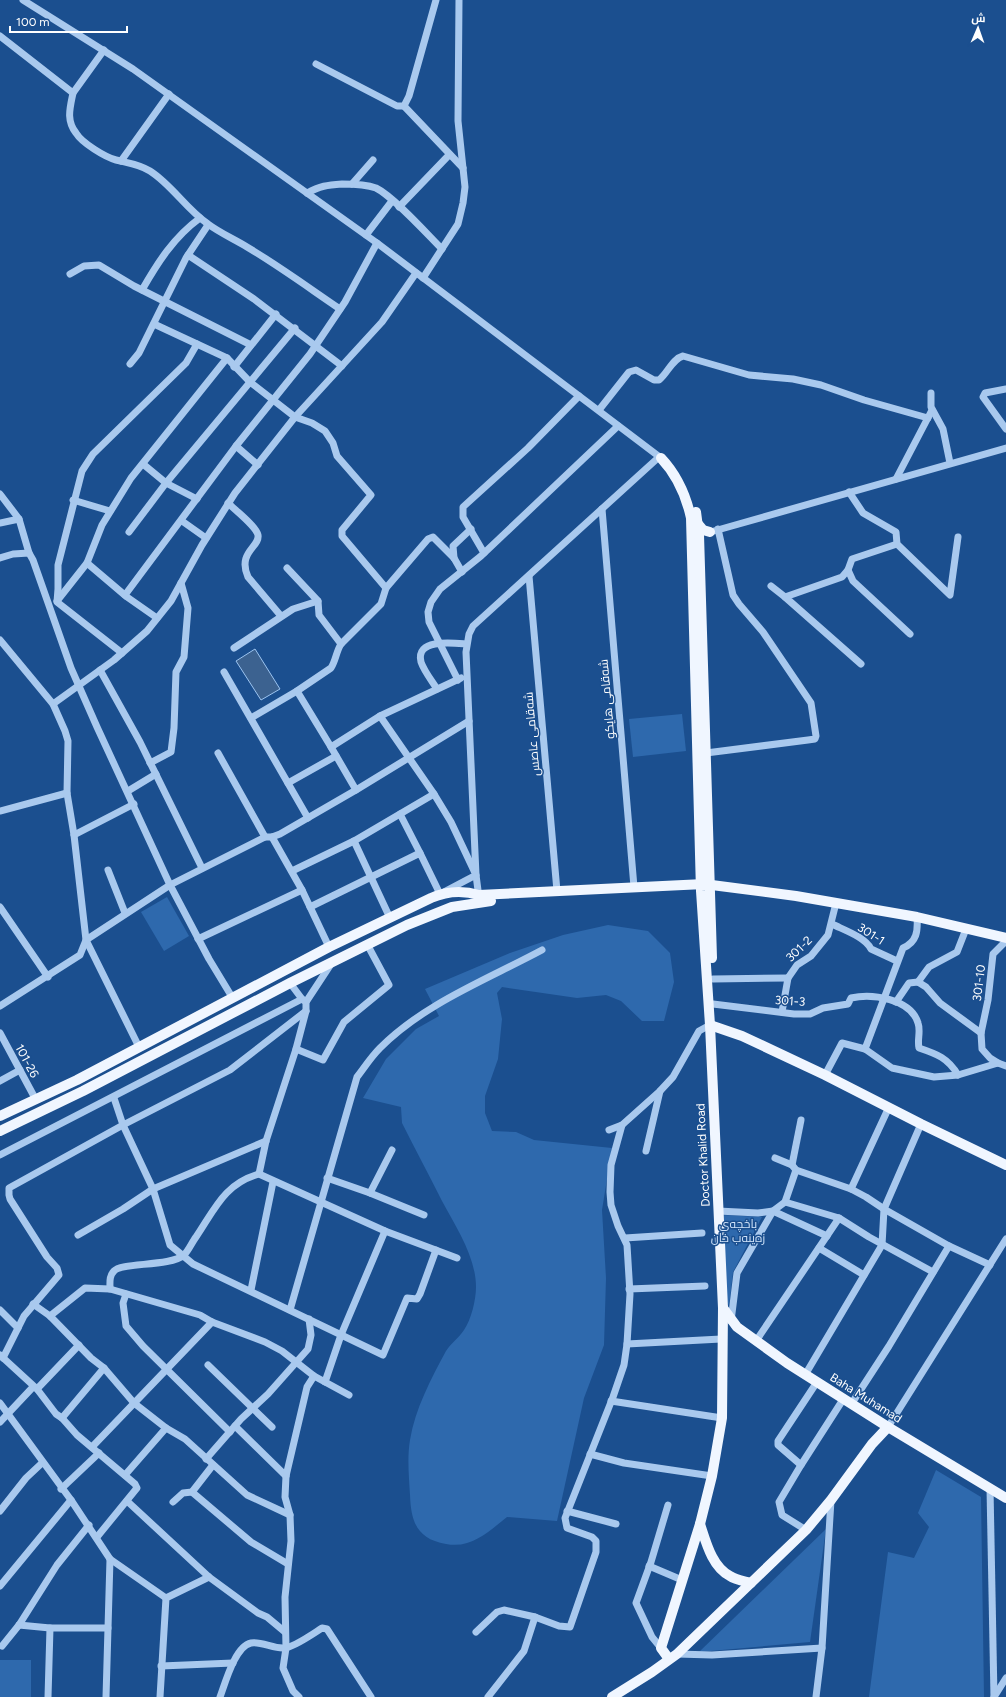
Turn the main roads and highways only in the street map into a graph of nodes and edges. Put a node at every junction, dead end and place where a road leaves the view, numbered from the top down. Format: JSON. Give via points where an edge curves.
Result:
{"nodes":[{"id":1,"x":660,"y":457,"type":"road end"},
{"id":2,"x":695,"y":524,"type":"junction"},
{"id":3,"x":704,"y":536,"type":"junction"},
{"id":4,"x":704,"y":887,"type":"junction"},
{"id":5,"x":440,"y":894,"type":"junction"},
{"id":6,"x":479,"y":899,"type":"junction"},
{"id":7,"x":447,"y":908,"type":"junction"},
{"id":8,"x":1006,"y":940,"type":"edge"},
{"id":9,"x":712,"y":1026,"type":"junction"},
{"id":10,"x":66,"y":1085,"type":"junction"},
{"id":11,"x":73,"y":1096,"type":"junction"},
{"id":12,"x":0,"y":1116,"type":"edge"},
{"id":13,"x":0,"y":1131,"type":"edge"},
{"id":14,"x":1006,"y":1165,"type":"edge"},
{"id":15,"x":723,"y":1308,"type":"junction"},
{"id":16,"x":888,"y":1427,"type":"junction"},
{"id":17,"x":1006,"y":1498,"type":"edge"},
{"id":18,"x":700,"y":1524,"type":"junction"},
{"id":19,"x":751,"y":1583,"type":"junction"},
{"id":20,"x":673,"y":1656,"type":"junction"},
{"id":21,"x":612,"y":1697,"type":"edge"}],
"edges":[{"from":1,"to":2,"type":"main road","via":[[670,467],[684,492]]},
{"from":2,"to":3,"type":"main road"},
{"from":2,"to":3,"type":"main road"},
{"from":3,"to":4,"type":"main road"},
{"from":3,"to":4,"type":"main road"},
{"from":4,"to":6,"type":"main road"},
{"from":4,"to":6,"type":"main road","via":[[557,891]]},
{"from":4,"to":8,"type":"main road","via":[[796,896],[917,918]]},
{"from":4,"to":9,"type":"main road"},
{"from":4,"to":9,"type":"main road","via":[[713,979]]},
{"from":5,"to":6,"type":"main road","via":[[468,892]]},
{"from":5,"to":7,"type":"main road"},
{"from":5,"to":10,"type":"main road","via":[[329,947]]},
{"from":6,"to":7,"type":"main road"},
{"from":7,"to":11,"type":"main road","via":[[367,944]]},
{"from":9,"to":14,"type":"main road","via":[[742,1036],[826,1074]]},
{"from":9,"to":15,"type":"main road","name":"Doctor Khalid Road"},
{"from":10,"to":11,"type":"main road"},
{"from":10,"to":12,"type":"main road"},
{"from":11,"to":13,"type":"main road"},
{"from":15,"to":16,"type":"main road","name":"Baha Muhamad","via":[[731,1321],[756,1341]]},
{"from":15,"to":18,"type":"main road","name":"Doctor Khalid Road","via":[[722,1418]]},
{"from":16,"to":17,"type":"main road","name":"Baha Muhamad"},
{"from":16,"to":19,"type":"main road","via":[[806,1530]]},
{"from":18,"to":19,"type":"main road","via":[[709,1551],[719,1567],[729,1576]]},
{"from":18,"to":20,"type":"main road","name":"Doctor Khalid Road","via":[[661,1648]]},
{"from":19,"to":20,"type":"main road"},
{"from":20,"to":21,"type":"main road"}]}
